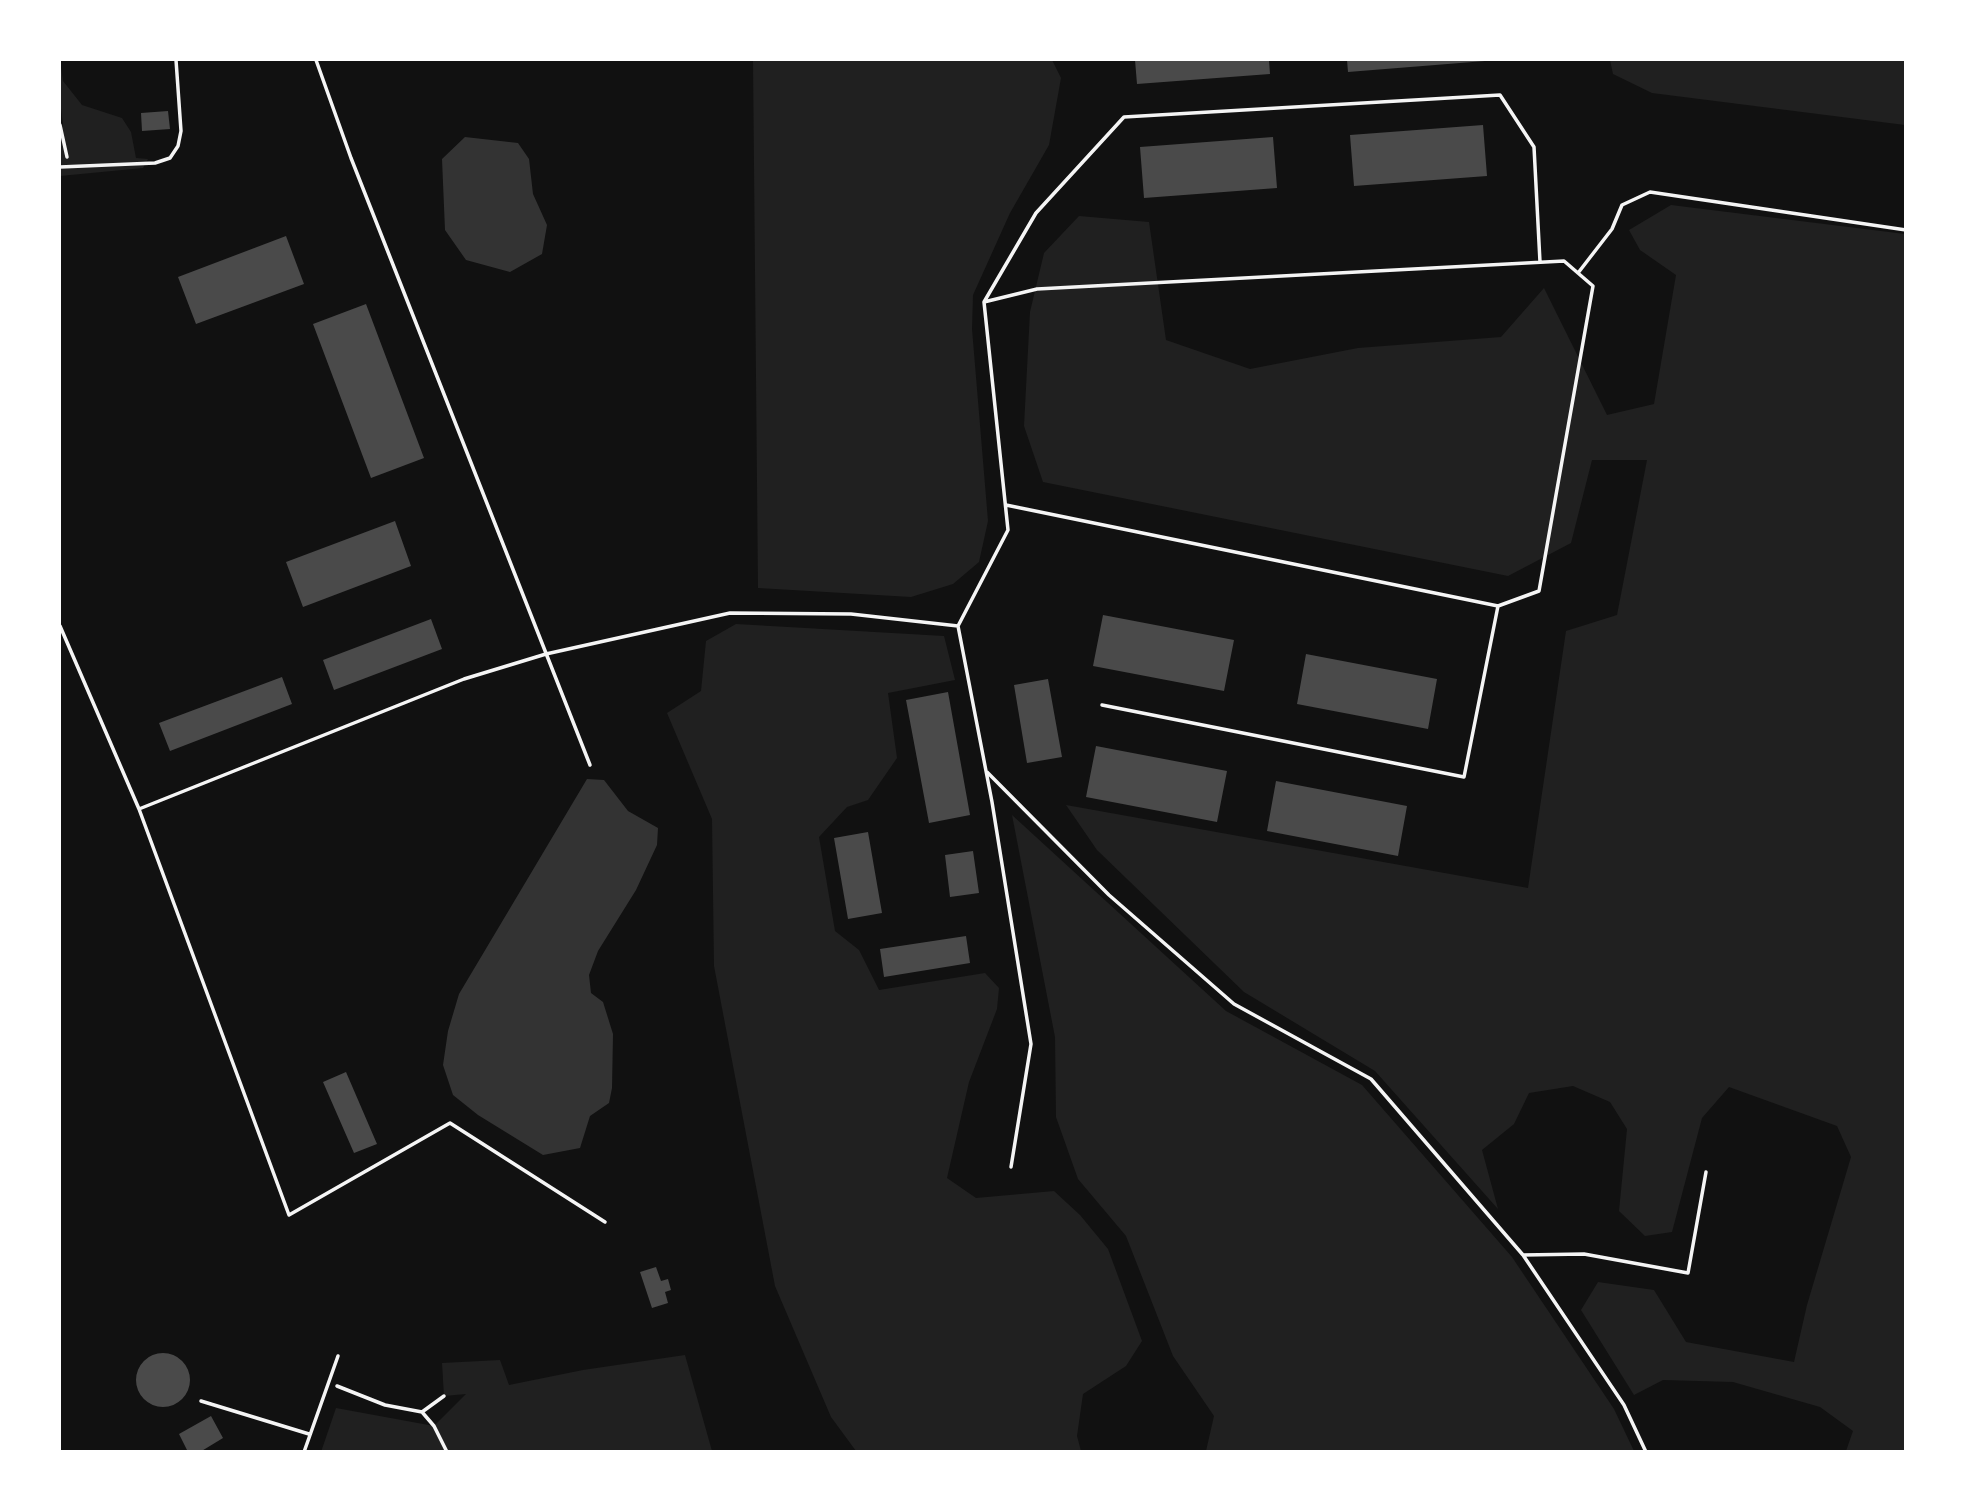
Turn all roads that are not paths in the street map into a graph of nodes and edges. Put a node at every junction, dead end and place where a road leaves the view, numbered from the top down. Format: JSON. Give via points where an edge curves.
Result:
{"nodes":[{"id":1,"x":176,"y":60,"type":"edge"},
{"id":2,"x":316,"y":60,"type":"edge"},
{"id":3,"x":60,"y":167,"type":"edge"},
{"id":4,"x":1906,"y":230,"type":"edge"},
{"id":5,"x":1540,"y":262,"type":"junction"},
{"id":6,"x":1578,"y":273,"type":"junction"},
{"id":7,"x":984,"y":302,"type":"junction"},
{"id":8,"x":1006,"y":505,"type":"junction"},
{"id":9,"x":1498,"y":606,"type":"junction"},
{"id":10,"x":60,"y":626,"type":"edge"},
{"id":11,"x":958,"y":626,"type":"junction"},
{"id":12,"x":546,"y":654,"type":"junction"},
{"id":13,"x":1102,"y":705,"type":"dead end"},
{"id":14,"x":590,"y":765,"type":"dead end"},
{"id":15,"x":986,"y":771,"type":"junction"},
{"id":16,"x":139,"y":809,"type":"junction"},
{"id":17,"x":1010,"y":1167,"type":"dead end"},
{"id":18,"x":1706,"y":1172,"type":"dead end"},
{"id":19,"x":605,"y":1222,"type":"dead end"},
{"id":20,"x":1523,"y":1255,"type":"junction"},
{"id":21,"x":338,"y":1356,"type":"dead end"},
{"id":22,"x":201,"y":1401,"type":"dead end"},
{"id":23,"x":309,"y":1434,"type":"junction"},
{"id":24,"x":304,"y":1451,"type":"edge"},
{"id":25,"x":1646,"y":1451,"type":"edge"}],
"edges":[{"from":1,"to":3,"type":"lane","via":[[181,131],[170,158],[155,163]]},
{"from":2,"to":12,"type":"lane"},
{"from":4,"to":6,"type":"lane","via":[[1650,192],[1622,205],[1612,229]]},
{"from":5,"to":6,"type":"lane","via":[[1564,261]]},
{"from":5,"to":7,"type":"lane","via":[[1037,289]]},
{"from":5,"to":7,"type":"lane","via":[[1534,147],[1500,95],[1124,117],[1036,213]]},
{"from":6,"to":9,"type":"lane","via":[[1593,286],[1539,591]]},
{"from":7,"to":8,"type":"lane"},
{"from":8,"to":9,"type":"lane"},
{"from":8,"to":11,"type":"lane","via":[[1008,530]]},
{"from":9,"to":13,"type":"lane","via":[[1464,778]]},
{"from":10,"to":16,"type":"lane"},
{"from":11,"to":12,"type":"lane","via":[[851,614],[730,612]]},
{"from":11,"to":15,"type":"lane"},
{"from":12,"to":14,"type":"lane"},
{"from":12,"to":16,"type":"lane","via":[[464,679]]},
{"from":15,"to":17,"type":"lane","via":[[1031,1044]]},
{"from":15,"to":20,"type":"lane","via":[[1109,895],[1234,1004],[1371,1079]]},
{"from":16,"to":19,"type":"lane","via":[[289,1215],[450,1123]]},
{"from":18,"to":20,"type":"lane","via":[[1688,1273],[1584,1254]]},
{"from":20,"to":25,"type":"lane","via":[[1624,1405]]},
{"from":21,"to":23,"type":"lane"},
{"from":22,"to":23,"type":"lane"},
{"from":23,"to":24,"type":"lane"}]}
